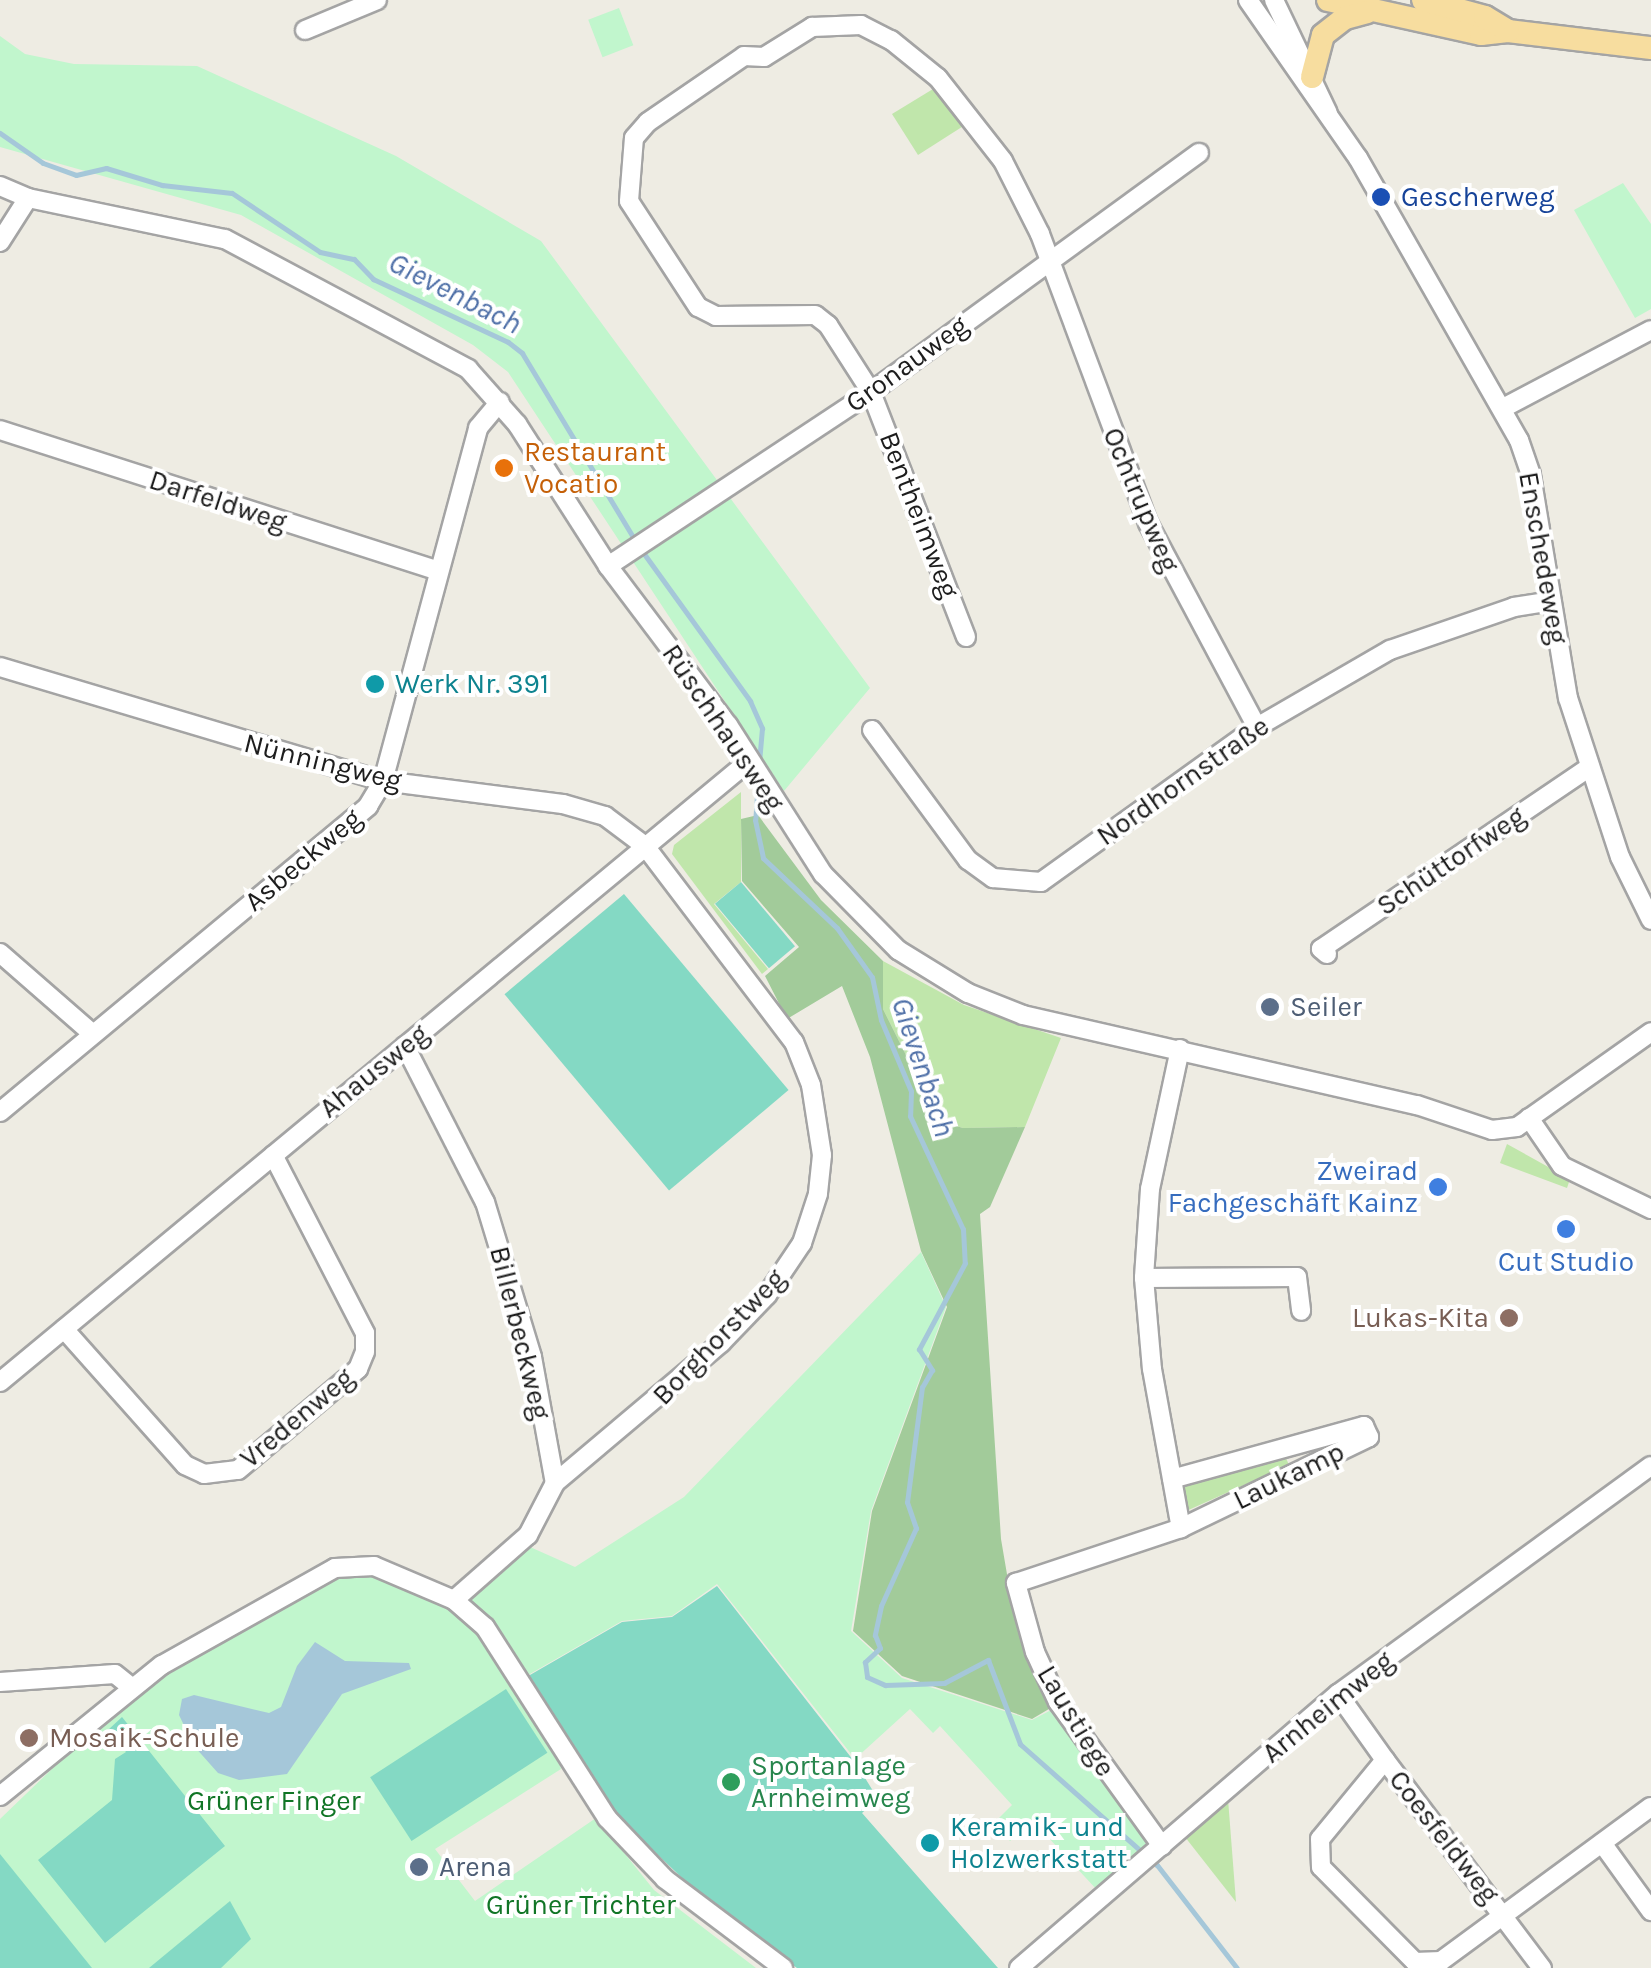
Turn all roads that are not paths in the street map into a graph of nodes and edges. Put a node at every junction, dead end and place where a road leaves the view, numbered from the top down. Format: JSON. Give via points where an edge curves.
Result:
{"nodes":[{"id":1,"x":377,"y":0,"type":"edge"},
{"id":2,"x":1248,"y":0,"type":"edge"},
{"id":3,"x":1274,"y":0,"type":"edge"},
{"id":4,"x":1328,"y":0,"type":"edge"},
{"id":5,"x":1423,"y":0,"type":"edge"},
{"id":6,"x":1370,"y":12,"type":"junction"},
{"id":7,"x":304,"y":30,"type":"dead end"},
{"id":8,"x":1508,"y":31,"type":"junction"},
{"id":9,"x":1651,"y":48,"type":"edge"},
{"id":10,"x":1312,"y":77,"type":"junction"},
{"id":11,"x":1328,"y":114,"type":"junction"},
{"id":12,"x":1199,"y":152,"type":"dead end"},
{"id":13,"x":0,"y":186,"type":"edge"},
{"id":14,"x":28,"y":198,"type":"junction"},
{"id":15,"x":0,"y":242,"type":"edge"},
{"id":16,"x":1046,"y":263,"type":"junction"},
{"id":17,"x":1651,"y":330,"type":"edge"},
{"id":18,"x":871,"y":392,"type":"junction"},
{"id":19,"x":500,"y":402,"type":"junction"},
{"id":20,"x":1503,"y":408,"type":"junction"},
{"id":21,"x":0,"y":430,"type":"edge"},
{"id":22,"x":608,"y":566,"type":"junction"},
{"id":23,"x":437,"y":570,"type":"junction"},
{"id":24,"x":1552,"y":601,"type":"junction"},
{"id":25,"x":966,"y":637,"type":"dead end"},
{"id":26,"x":0,"y":667,"type":"edge"},
{"id":27,"x":1257,"y":727,"type":"junction"},
{"id":28,"x":872,"y":730,"type":"dead end"},
{"id":29,"x":748,"y":760,"type":"junction"},
{"id":30,"x":1588,"y":769,"type":"junction"},
{"id":31,"x":383,"y":781,"type":"junction"},
{"id":32,"x":645,"y":846,"type":"junction"},
{"id":33,"x":1651,"y":920,"type":"edge"},
{"id":34,"x":0,"y":953,"type":"edge"},
{"id":35,"x":1326,"y":954,"type":"dead end"},
{"id":36,"x":1651,"y":1032,"type":"edge"},
{"id":37,"x":94,"y":1034,"type":"junction"},
{"id":38,"x":405,"y":1046,"type":"junction"},
{"id":39,"x":1180,"y":1048,"type":"junction"},
{"id":40,"x":0,"y":1112,"type":"edge"},
{"id":41,"x":1530,"y":1118,"type":"junction"},
{"id":42,"x":273,"y":1155,"type":"junction"},
{"id":43,"x":1651,"y":1210,"type":"edge"},
{"id":44,"x":1144,"y":1278,"type":"junction"},
{"id":45,"x":1301,"y":1311,"type":"dead end"},
{"id":46,"x":64,"y":1329,"type":"junction"},
{"id":47,"x":0,"y":1382,"type":"edge"},
{"id":48,"x":1651,"y":1466,"type":"edge"},
{"id":49,"x":1172,"y":1479,"type":"junction"},
{"id":50,"x":555,"y":1484,"type":"junction"},
{"id":51,"x":1181,"y":1528,"type":"junction"},
{"id":52,"x":1016,"y":1583,"type":"joint"},
{"id":53,"x":454,"y":1600,"type":"junction"},
{"id":54,"x":0,"y":1682,"type":"edge"},
{"id":55,"x":132,"y":1688,"type":"junction"},
{"id":56,"x":1338,"y":1694,"type":"junction"},
{"id":57,"x":1385,"y":1760,"type":"junction"},
{"id":58,"x":0,"y":1796,"type":"edge"},
{"id":59,"x":1651,"y":1807,"type":"edge"},
{"id":60,"x":1602,"y":1844,"type":"junction"},
{"id":61,"x":1160,"y":1848,"type":"junction"},
{"id":62,"x":1651,"y":1911,"type":"edge"},
{"id":63,"x":1503,"y":1914,"type":"junction"},
{"id":64,"x":783,"y":1968,"type":"edge"},
{"id":65,"x":1020,"y":1968,"type":"edge"},
{"id":66,"x":1542,"y":1968,"type":"edge"}],
"edges":[{"from":1,"to":7,"type":"street"},
{"from":2,"to":11,"type":"street","name":"Enschedeweg","via":[[1314,103]]},
{"from":3,"to":10,"type":"street","name":"Enschedeweg"},
{"from":4,"to":6,"type":"main road"},
{"from":5,"to":8,"type":"main road","via":[[1485,16]]},
{"from":6,"to":8,"type":"main road","via":[[1481,34]]},
{"from":6,"to":10,"type":"main road","via":[[1328,30]]},
{"from":8,"to":9,"type":"main road"},
{"from":10,"to":11,"type":"street","name":"Enschedeweg"},
{"from":11,"to":20,"type":"street","name":"Enschedeweg"},
{"from":12,"to":16,"type":"street","name":"Gronauweg"},
{"from":13,"to":14,"type":"street","name":"Rüschhausweg"},
{"from":14,"to":15,"type":"street"},
{"from":14,"to":19,"type":"street","name":"Rüschhausweg","via":[[232,242],[468,369]]},
{"from":16,"to":18,"type":"street","name":"Gronauweg"},
{"from":16,"to":18,"type":"street","name":"Ochtrupweg","via":[[1040,234],[980,129],[938,78],[861,26],[812,27],[764,57],[744,56],[648,122],[634,138],[629,201],[698,307],[716,316],[816,315]]},
{"from":16,"to":27,"type":"street","name":"Ochtrupweg","via":[[1148,523]]},
{"from":17,"to":20,"type":"street"},
{"from":18,"to":22,"type":"street","name":"Gronauweg"},
{"from":18,"to":25,"type":"street","name":"Bentheimweg"},
{"from":19,"to":22,"type":"street","name":"Rüschhausweg"},
{"from":19,"to":23,"type":"street","name":"Asbeckweg","via":[[478,428]]},
{"from":20,"to":24,"type":"street","name":"Enschedeweg","via":[[1531,475]]},
{"from":21,"to":23,"type":"street","name":"Darfeldweg"},
{"from":22,"to":29,"type":"street","name":"Rüschhausweg"},
{"from":23,"to":31,"type":"street","name":"Asbeckweg"},
{"from":24,"to":27,"type":"street","name":"Nordhornstraße","via":[[1514,607],[1390,650]]},
{"from":24,"to":30,"type":"street","name":"Enschedeweg"},
{"from":26,"to":31,"type":"street","name":"Nünningweg"},
{"from":27,"to":28,"type":"street","name":"Nordhornstraße","via":[[1041,882],[1022,884],[993,878],[968,860]]},
{"from":29,"to":32,"type":"street","name":"Ahausweg"},
{"from":29,"to":39,"type":"street","name":"Rüschhausweg","via":[[840,894],[933,974],[1022,1015]]},
{"from":30,"to":33,"type":"street","name":"Enschedeweg"},
{"from":30,"to":35,"type":"street","name":"Schüttorfweg","via":[[1321,949]]},
{"from":31,"to":32,"type":"street","name":"Nünningweg","via":[[563,804],[605,816]]},
{"from":31,"to":37,"type":"street","name":"Asbeckweg","via":[[368,806]]},
{"from":32,"to":38,"type":"street","name":"Ahausweg"},
{"from":32,"to":50,"type":"street","name":"Borghorstweg","via":[[794,1042],[818,1122],[818,1194],[802,1243],[766,1295],[674,1388]]},
{"from":34,"to":37,"type":"street"},
{"from":36,"to":41,"type":"street","name":"Rüschhausweg"},
{"from":37,"to":40,"type":"street","name":"Asbeckweg"},
{"from":38,"to":42,"type":"street","name":"Ahausweg"},
{"from":38,"to":50,"type":"street","name":"Billerbeckweg","via":[[485,1202],[532,1357]]},
{"from":39,"to":41,"type":"street","name":"Rüschhausweg","via":[[1418,1104],[1492,1130]]},
{"from":39,"to":44,"type":"street","via":[[1150,1189]]},
{"from":41,"to":43,"type":"street","via":[[1562,1166]]},
{"from":42,"to":46,"type":"street","name":"Ahausweg"},
{"from":42,"to":46,"type":"street","name":"Vredenweg","via":[[365,1333],[365,1352],[358,1368],[238,1470],[204,1474],[185,1465]]},
{"from":44,"to":45,"type":"street","via":[[1297,1276]]},
{"from":44,"to":49,"type":"street"},
{"from":46,"to":47,"type":"street","name":"Ahausweg"},
{"from":48,"to":56,"type":"street","name":"Arnheimweg"},
{"from":49,"to":51,"type":"street"},
{"from":49,"to":51,"type":"street","name":"Laukamp","via":[[1364,1426],[1369,1437]]},
{"from":50,"to":53,"type":"street","via":[[528,1535]]},
{"from":51,"to":52,"type":"street","name":"Laukamp"},
{"from":52,"to":61,"type":"street","name":"Laustiege","via":[[1035,1652],[1058,1702]]},
{"from":53,"to":55,"type":"street","via":[[374,1566],[335,1568]]},
{"from":53,"to":64,"type":"street","via":[[507,1653],[607,1818],[665,1879]]},
{"from":54,"to":55,"type":"street","via":[[115,1674]]},
{"from":55,"to":58,"type":"street"},
{"from":56,"to":57,"type":"street","name":"Coesfeldweg"},
{"from":56,"to":61,"type":"street","name":"Arnheimweg"},
{"from":57,"to":63,"type":"street","name":"Coesfeldweg"},
{"from":57,"to":63,"type":"street","name":"Coesfeldweg","via":[[1320,1839],[1322,1868],[1415,1962],[1441,1961]]},
{"from":59,"to":60,"type":"street","name":"Coesfeldweg"},
{"from":60,"to":62,"type":"street"},
{"from":60,"to":63,"type":"street","name":"Coesfeldweg"},
{"from":61,"to":65,"type":"street","name":"Arnheimweg"},
{"from":63,"to":66,"type":"street","name":"Coesfeldweg"}]}
